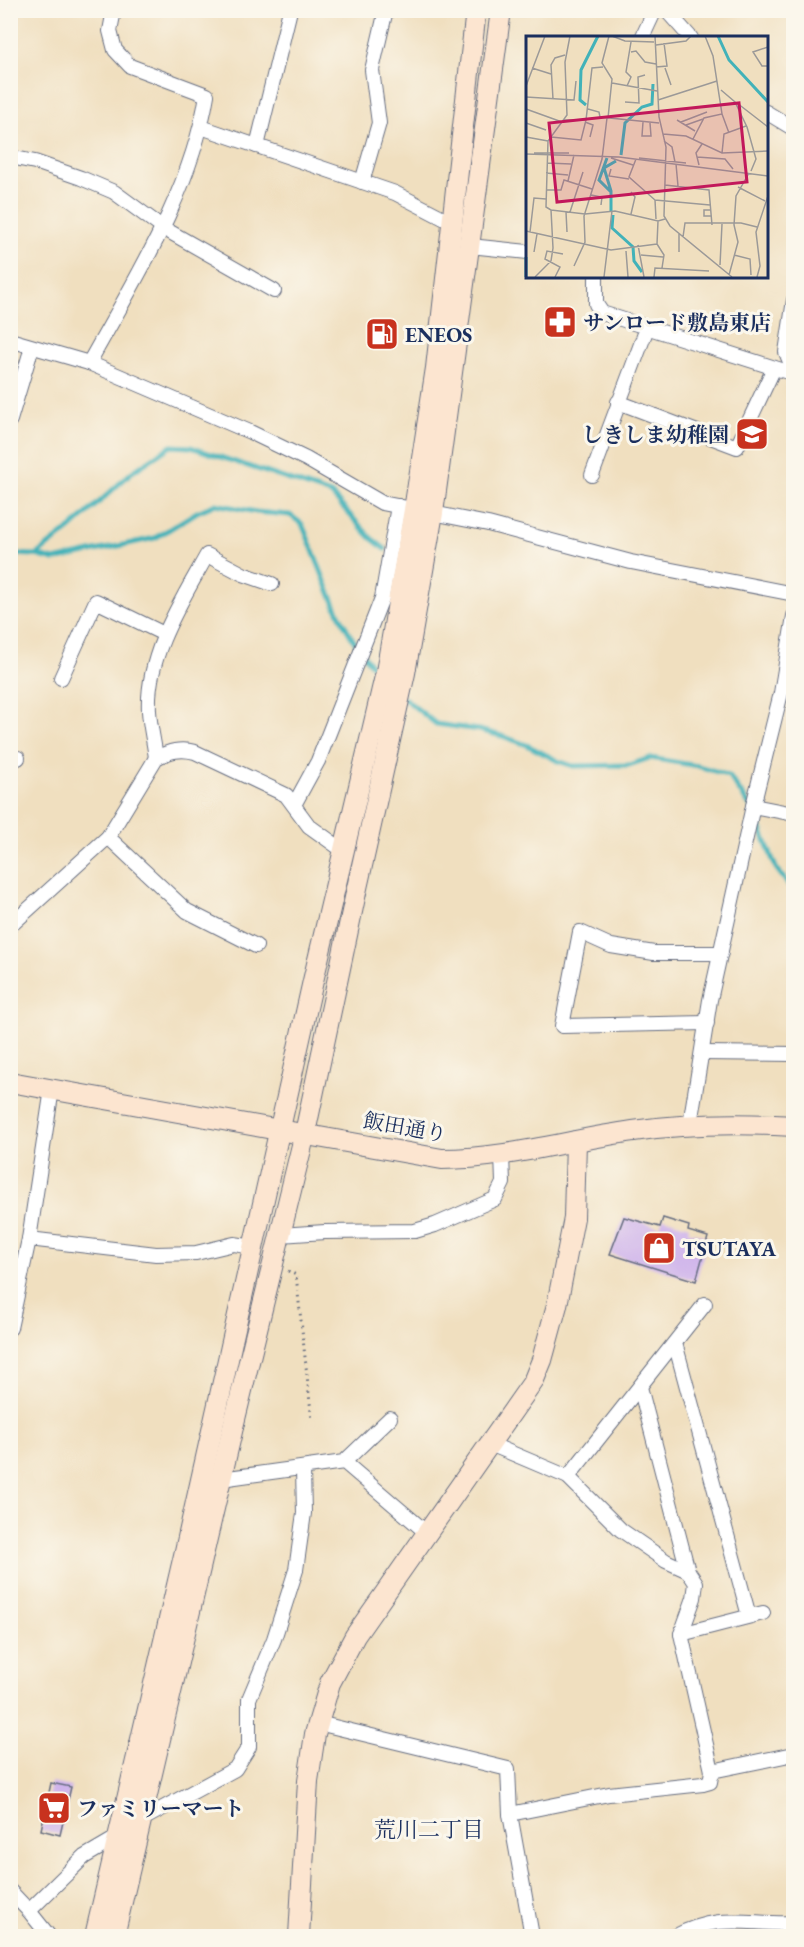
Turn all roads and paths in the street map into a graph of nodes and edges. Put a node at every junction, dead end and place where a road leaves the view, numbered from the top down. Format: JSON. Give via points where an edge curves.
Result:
{"nodes":[{"id":1,"x":114,"y":10,"type":"edge"},
{"id":2,"x":290,"y":10,"type":"edge"},
{"id":3,"x":386,"y":10,"type":"edge"},
{"id":4,"x":476,"y":10,"type":"edge"},
{"id":5,"x":501,"y":10,"type":"edge"},
{"id":6,"x":655,"y":10,"type":"edge"},
{"id":7,"x":666,"y":10,"type":"edge"},
{"id":8,"x":643,"y":36,"type":"edge"},
{"id":9,"x":689,"y":36,"type":"edge"},
{"id":10,"x":768,"y":113,"type":"edge"},
{"id":11,"x":201,"y":128,"type":"junction"},
{"id":12,"x":794,"y":129,"type":"edge"},
{"id":13,"x":258,"y":146,"type":"junction"},
{"id":14,"x":10,"y":157,"type":"edge"},
{"id":15,"x":362,"y":182,"type":"junction"},
{"id":16,"x":453,"y":223,"type":"junction"},
{"id":17,"x":163,"y":228,"type":"junction"},
{"id":18,"x":470,"y":246,"type":"junction"},
{"id":19,"x":526,"y":252,"type":"edge"},
{"id":20,"x":596,"y":278,"type":"edge"},
{"id":21,"x":274,"y":291,"type":"dead end"},
{"id":22,"x":794,"y":300,"type":"edge"},
{"id":23,"x":647,"y":328,"type":"junction"},
{"id":24,"x":10,"y":340,"type":"edge"},
{"id":25,"x":32,"y":347,"type":"junction"},
{"id":26,"x":89,"y":363,"type":"junction"},
{"id":27,"x":774,"y":368,"type":"junction"},
{"id":28,"x":794,"y":373,"type":"edge"},
{"id":29,"x":618,"y":402,"type":"junction"},
{"id":30,"x":10,"y":420,"type":"edge"},
{"id":31,"x":592,"y":475,"type":"dead end"},
{"id":32,"x":415,"y":510,"type":"junction"},
{"id":33,"x":272,"y":584,"type":"dead end"},
{"id":34,"x":794,"y":594,"type":"edge"},
{"id":35,"x":794,"y":616,"type":"edge"},
{"id":36,"x":164,"y":634,"type":"junction"},
{"id":37,"x":61,"y":678,"type":"dead end"},
{"id":38,"x":156,"y":758,"type":"junction"},
{"id":39,"x":294,"y":805,"type":"junction"},
{"id":40,"x":753,"y":806,"type":"junction"},
{"id":41,"x":794,"y":814,"type":"edge"},
{"id":42,"x":108,"y":837,"type":"junction"},
{"id":43,"x":345,"y":850,"type":"junction"},
{"id":44,"x":10,"y":926,"type":"edge"},
{"id":45,"x":256,"y":946,"type":"dead end"},
{"id":46,"x":721,"y":953,"type":"junction"},
{"id":47,"x":707,"y":1023,"type":"junction"},
{"id":48,"x":702,"y":1053,"type":"junction"},
{"id":49,"x":794,"y":1054,"type":"edge"},
{"id":50,"x":10,"y":1082,"type":"edge"},
{"id":51,"x":52,"y":1089,"type":"junction"},
{"id":52,"x":690,"y":1124,"type":"junction"},
{"id":53,"x":794,"y":1126,"type":"edge"},
{"id":54,"x":280,"y":1130,"type":"junction"},
{"id":55,"x":306,"y":1133,"type":"junction"},
{"id":56,"x":576,"y":1141,"type":"junction"},
{"id":57,"x":502,"y":1154,"type":"junction"},
{"id":58,"x":280,"y":1235,"type":"junction"},
{"id":59,"x":29,"y":1239,"type":"junction"},
{"id":60,"x":254,"y":1247,"type":"junction"},
{"id":61,"x":273,"y":1264,"type":"junction"},
{"id":62,"x":705,"y":1304,"type":"dead end"},
{"id":63,"x":13,"y":1307,"type":"edge"},
{"id":64,"x":10,"y":1328,"type":"edge"},
{"id":65,"x":675,"y":1342,"type":"junction"},
{"id":66,"x":640,"y":1387,"type":"junction"},
{"id":67,"x":390,"y":1418,"type":"dead end"},
{"id":68,"x":312,"y":1420,"type":"dead end"},
{"id":69,"x":490,"y":1444,"type":"junction"},
{"id":70,"x":344,"y":1462,"type":"junction"},
{"id":71,"x":303,"y":1469,"type":"junction"},
{"id":72,"x":568,"y":1477,"type":"junction"},
{"id":73,"x":221,"y":1479,"type":"junction"},
{"id":74,"x":427,"y":1533,"type":"junction"},
{"id":75,"x":688,"y":1571,"type":"junction"},
{"id":76,"x":681,"y":1634,"type":"junction"},
{"id":77,"x":318,"y":1723,"type":"junction"},
{"id":78,"x":794,"y":1754,"type":"edge"},
{"id":79,"x":712,"y":1771,"type":"junction"},
{"id":80,"x":510,"y":1814,"type":"junction"},
{"id":81,"x":141,"y":1820,"type":"junction"},
{"id":82,"x":118,"y":1837,"type":"junction"},
{"id":83,"x":10,"y":1891,"type":"edge"},
{"id":84,"x":29,"y":1911,"type":"junction"},
{"id":85,"x":794,"y":1923,"type":"edge"},
{"id":86,"x":49,"y":1936,"type":"edge"},
{"id":87,"x":95,"y":1936,"type":"edge"},
{"id":88,"x":114,"y":1936,"type":"edge"},
{"id":89,"x":300,"y":1936,"type":"edge"},
{"id":90,"x":532,"y":1936,"type":"edge"},
{"id":91,"x":676,"y":1936,"type":"edge"}],
"edges":[{"from":1,"to":11,"type":"street","via":[[110,31],[115,50],[130,66],[207,95]]},
{"from":2,"to":13,"type":"street"},
{"from":3,"to":15,"type":"street","via":[[372,70],[379,123]]},
{"from":4,"to":16,"type":"street"},
{"from":5,"to":18,"type":"street"},
{"from":6,"to":8,"type":"street"},
{"from":7,"to":9,"type":"street"},
{"from":10,"to":12,"type":"street"},
{"from":11,"to":13,"type":"street"},
{"from":11,"to":17,"type":"street"},
{"from":13,"to":15,"type":"street"},
{"from":14,"to":17,"type":"street","via":[[35,162],[114,192]]},
{"from":15,"to":16,"type":"street","via":[[395,193]]},
{"from":16,"to":32,"type":"street"},
{"from":17,"to":21,"type":"street"},
{"from":17,"to":26,"type":"street"},
{"from":18,"to":19,"type":"street"},
{"from":18,"to":32,"type":"street"},
{"from":20,"to":23,"type":"street","via":[[596,304],[602,313]]},
{"from":22,"to":28,"type":"street","via":[[786,352]]},
{"from":23,"to":27,"type":"street"},
{"from":23,"to":29,"type":"street"},
{"from":24,"to":25,"type":"street"},
{"from":25,"to":26,"type":"street"},
{"from":25,"to":30,"type":"street"},
{"from":26,"to":32,"type":"street","via":[[250,432],[382,502]]},
{"from":27,"to":28,"type":"street"},
{"from":27,"to":29,"type":"street","via":[[736,447]]},
{"from":29,"to":31,"type":"street"},
{"from":32,"to":34,"type":"street","via":[[488,524],[632,562]]},
{"from":32,"to":39,"type":"street","via":[[318,761]]},
{"from":32,"to":43,"type":"street","via":[[386,672]]},
{"from":32,"to":55,"type":"street","via":[[405,673]]},
{"from":33,"to":36,"type":"street","via":[[207,555]]},
{"from":35,"to":40,"type":"street","via":[[782,693]]},
{"from":36,"to":37,"type":"street","via":[[96,601]]},
{"from":36,"to":38,"type":"street","via":[[152,679],[149,710]]},
{"from":38,"to":39,"type":"street","via":[[177,750],[195,752],[286,795]]},
{"from":38,"to":42,"type":"street"},
{"from":39,"to":43,"type":"street","via":[[309,826]]},
{"from":40,"to":41,"type":"street"},
{"from":40,"to":46,"type":"street"},
{"from":42,"to":44,"type":"street"},
{"from":42,"to":45,"type":"street","via":[[187,911]]},
{"from":43,"to":54,"type":"street"},
{"from":46,"to":47,"type":"street"},
{"from":46,"to":47,"type":"street","via":[[654,953],[611,946],[580,932],[562,1026]]},
{"from":47,"to":48,"type":"street"},
{"from":48,"to":49,"type":"street"},
{"from":48,"to":52,"type":"street"},
{"from":50,"to":51,"type":"street","name":"飯田通り"},
{"from":51,"to":54,"type":"street","name":"飯田通り"},
{"from":51,"to":59,"type":"street"},
{"from":52,"to":53,"type":"street","name":"飯田通り"},
{"from":52,"to":56,"type":"street","name":"飯田通り"},
{"from":54,"to":55,"type":"street","name":"飯田通り"},
{"from":54,"to":60,"type":"street"},
{"from":55,"to":57,"type":"street","name":"飯田通り","via":[[442,1159]]},
{"from":55,"to":58,"type":"street"},
{"from":56,"to":57,"type":"street","name":"飯田通り"},
{"from":56,"to":69,"type":"street","via":[[574,1218],[547,1342],[533,1382]]},
{"from":57,"to":58,"type":"street","via":[[503,1183],[495,1199],[435,1225],[415,1231]]},
{"from":58,"to":61,"type":"street"},
{"from":59,"to":60,"type":"street","via":[[156,1254],[196,1253],[234,1245]]},
{"from":59,"to":63,"type":"street"},
{"from":60,"to":82,"type":"street"},
{"from":61,"to":68,"type":"path","via":[[296,1275]]},
{"from":61,"to":73,"type":"street"},
{"from":62,"to":65,"type":"street"},
{"from":63,"to":64,"type":"street"},
{"from":65,"to":66,"type":"street"},
{"from":65,"to":76,"type":"street","via":[[756,1614]]},
{"from":66,"to":72,"type":"street"},
{"from":66,"to":75,"type":"street"},
{"from":67,"to":70,"type":"street"},
{"from":69,"to":72,"type":"street"},
{"from":69,"to":74,"type":"street"},
{"from":70,"to":71,"type":"street"},
{"from":70,"to":74,"type":"street"},
{"from":71,"to":73,"type":"street"},
{"from":71,"to":81,"type":"street","via":[[304,1513],[297,1570],[249,1698],[249,1747],[234,1769]]},
{"from":72,"to":75,"type":"street","via":[[621,1530]]},
{"from":73,"to":81,"type":"street"},
{"from":74,"to":77,"type":"street","via":[[355,1636],[330,1683]]},
{"from":75,"to":76,"type":"street","via":[[696,1583]]},
{"from":76,"to":79,"type":"street"},
{"from":77,"to":80,"type":"street","via":[[508,1769]]},
{"from":77,"to":89,"type":"street","via":[[308,1781]]},
{"from":78,"to":79,"type":"street"},
{"from":79,"to":80,"type":"street","via":[[710,1782],[703,1784],[609,1794]]},
{"from":80,"to":90,"type":"street"},
{"from":81,"to":88,"type":"street"},
{"from":82,"to":84,"type":"street","via":[[84,1857]]},
{"from":82,"to":87,"type":"street"},
{"from":83,"to":84,"type":"street"},
{"from":84,"to":86,"type":"street"},
{"from":85,"to":91,"type":"street","via":[[713,1922]]}]}
